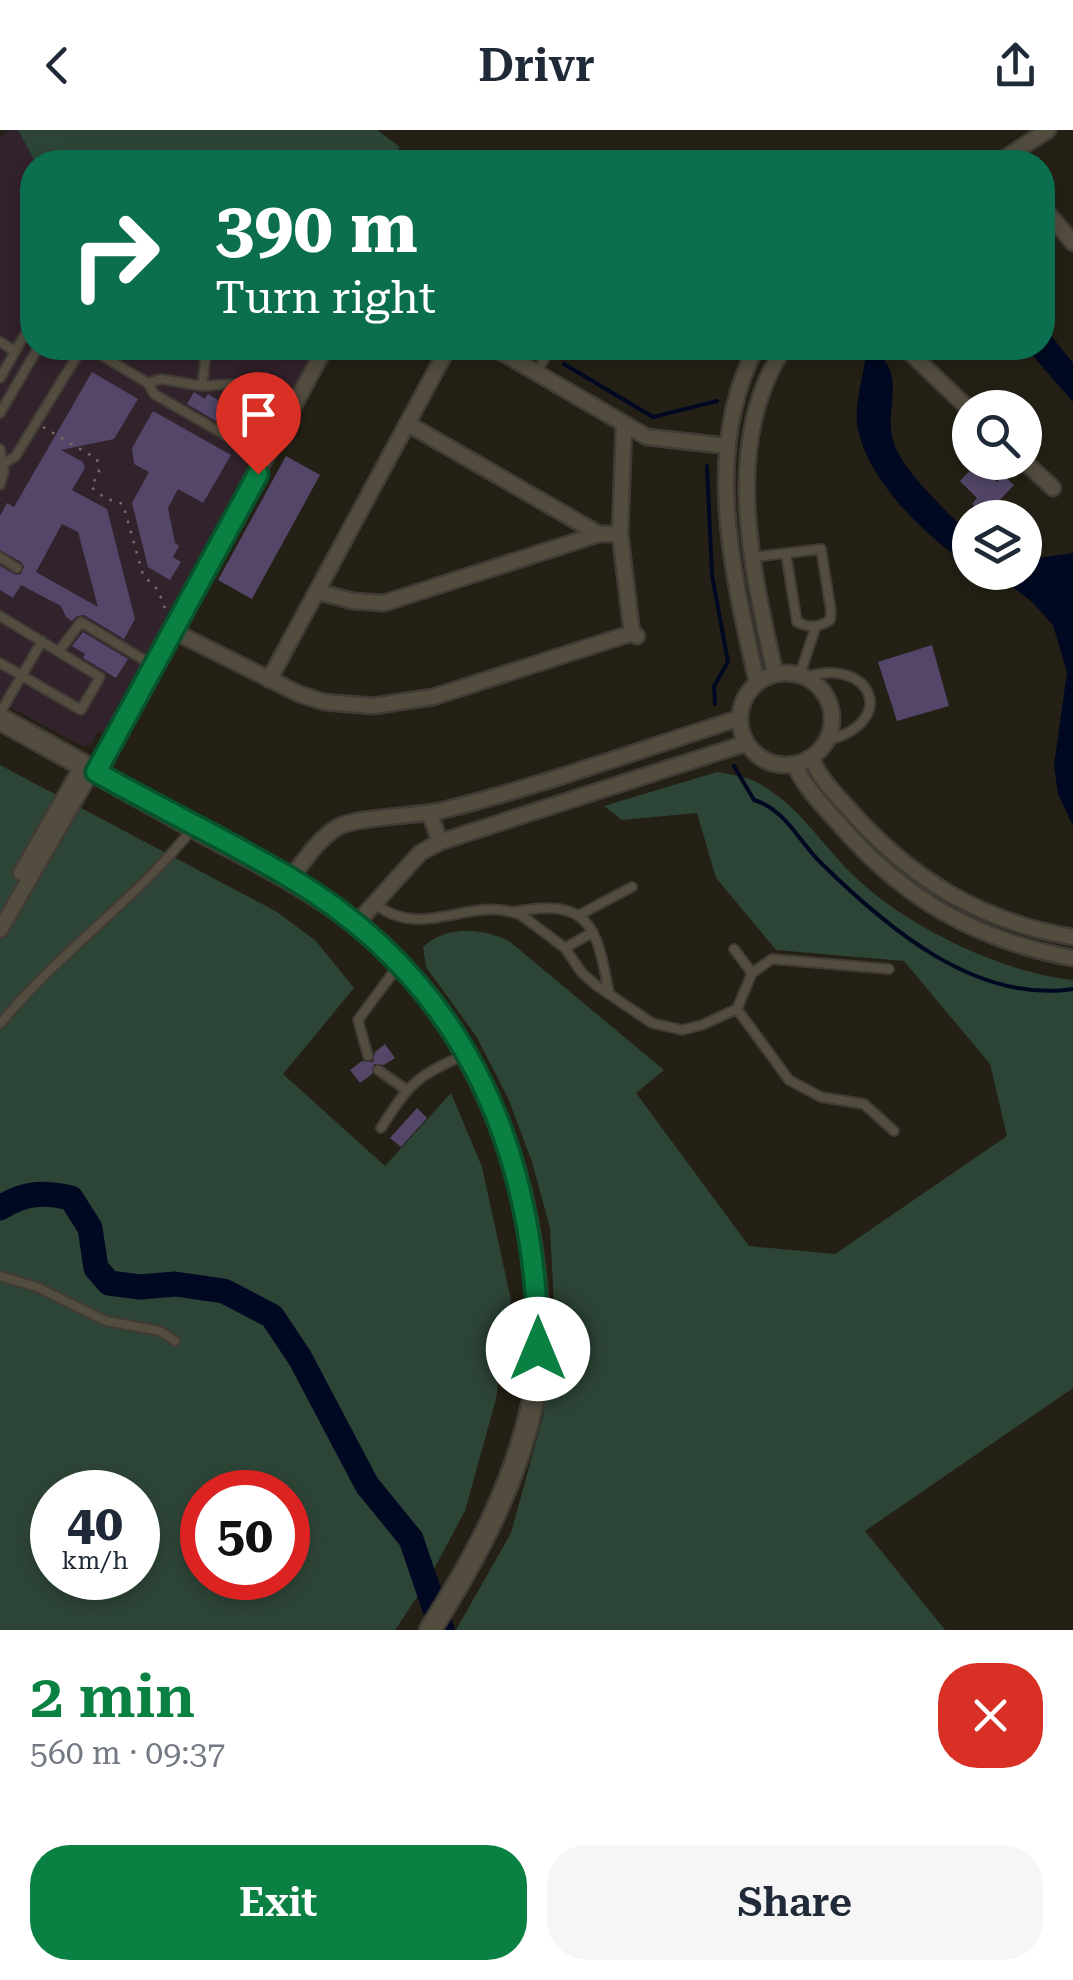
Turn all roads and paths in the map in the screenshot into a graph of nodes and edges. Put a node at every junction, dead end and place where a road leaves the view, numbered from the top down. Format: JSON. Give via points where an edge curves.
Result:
{"nodes":[{"id":1,"x":1048,"y":130,"type":"edge"},
{"id":2,"x":1020,"y":150,"type":"edge"},
{"id":3,"x":1055,"y":221,"type":"edge"},
{"id":4,"x":1073,"y":242,"type":"edge"},
{"id":5,"x":0,"y":342,"type":"edge"},
{"id":6,"x":20,"y":344,"type":"edge"},
{"id":7,"x":16,"y":351,"type":"junction"},
{"id":8,"x":31,"y":360,"type":"edge"},
{"id":9,"x":77,"y":360,"type":"edge"},
{"id":10,"x":107,"y":360,"type":"edge"},
{"id":11,"x":205,"y":360,"type":"edge"},
{"id":12,"x":319,"y":360,"type":"edge"},
{"id":13,"x":442,"y":360,"type":"edge"},
{"id":14,"x":514,"y":360,"type":"edge"},
{"id":15,"x":544,"y":360,"type":"edge"},
{"id":16,"x":751,"y":360,"type":"edge"},
{"id":17,"x":777,"y":360,"type":"edge"},
{"id":18,"x":917,"y":360,"type":"edge"},
{"id":19,"x":536,"y":373,"type":"junction"},
{"id":20,"x":0,"y":378,"type":"edge"},
{"id":21,"x":148,"y":383,"type":"junction"},
{"id":22,"x":202,"y":386,"type":"junction"},
{"id":23,"x":952,"y":393,"type":"edge"},
{"id":24,"x":0,"y":413,"type":"edge"},
{"id":25,"x":36,"y":423,"type":"junction"},
{"id":26,"x":408,"y":424,"type":"junction"},
{"id":27,"x":624,"y":425,"type":"junction"},
{"id":28,"x":728,"y":446,"type":"junction"},
{"id":29,"x":0,"y":449,"type":"edge"},
{"id":30,"x":4,"y":463,"type":"junction"},
{"id":31,"x":1042,"y":478,"type":"edge"},
{"id":32,"x":0,"y":485,"type":"edge"},
{"id":33,"x":1053,"y":488,"type":"dead end"},
{"id":34,"x":600,"y":534,"type":"junction"},
{"id":35,"x":620,"y":534,"type":"junction"},
{"id":36,"x":786,"y":554,"type":"junction"},
{"id":37,"x":752,"y":557,"type":"junction"},
{"id":38,"x":0,"y":558,"type":"edge"},
{"id":39,"x":17,"y":568,"type":"dead end"},
{"id":40,"x":318,"y":592,"type":"junction"},
{"id":41,"x":0,"y":616,"type":"edge"},
{"id":42,"x":816,"y":626,"type":"junction"},
{"id":43,"x":173,"y":632,"type":"junction"},
{"id":44,"x":42,"y":642,"type":"junction"},
{"id":45,"x":59,"y":652,"type":"junction"},
{"id":46,"x":0,"y":663,"type":"edge"},
{"id":47,"x":154,"y":666,"type":"junction"},
{"id":48,"x":776,"y":673,"type":"junction"},
{"id":49,"x":21,"y":676,"type":"junction"},
{"id":50,"x":803,"y":676,"type":"junction"},
{"id":51,"x":269,"y":680,"type":"junction"},
{"id":52,"x":758,"y":682,"type":"junction"},
{"id":53,"x":0,"y":716,"type":"edge"},
{"id":54,"x":740,"y":718,"type":"junction"},
{"id":55,"x":826,"y":741,"type":"junction"},
{"id":56,"x":746,"y":743,"type":"junction"},
{"id":57,"x":812,"y":758,"type":"junction"},
{"id":58,"x":794,"y":764,"type":"junction"},
{"id":59,"x":90,"y":769,"type":"junction"},
{"id":60,"x":430,"y":814,"type":"junction"},
{"id":61,"x":194,"y":827,"type":"junction"},
{"id":62,"x":440,"y":842,"type":"junction"},
{"id":63,"x":290,"y":878,"type":"junction"},
{"id":64,"x":632,"y":887,"type":"dead end"},
{"id":65,"x":374,"y":903,"type":"junction"},
{"id":66,"x":0,"y":911,"type":"edge"},
{"id":67,"x":513,"y":912,"type":"junction"},
{"id":68,"x":579,"y":915,"type":"junction"},
{"id":69,"x":356,"y":924,"type":"junction"},
{"id":70,"x":0,"y":930,"type":"edge"},
{"id":71,"x":593,"y":932,"type":"junction"},
{"id":72,"x":1073,"y":937,"type":"edge"},
{"id":73,"x":564,"y":948,"type":"junction"},
{"id":74,"x":734,"y":950,"type":"dead end"},
{"id":75,"x":1073,"y":958,"type":"edge"},
{"id":76,"x":398,"y":965,"type":"junction"},
{"id":77,"x":890,"y":969,"type":"dead end"},
{"id":78,"x":752,"y":973,"type":"junction"},
{"id":79,"x":610,"y":994,"type":"junction"},
{"id":80,"x":738,"y":1009,"type":"junction"},
{"id":81,"x":0,"y":1024,"type":"edge"},
{"id":82,"x":468,"y":1054,"type":"junction"},
{"id":83,"x":368,"y":1056,"type":"dead end"},
{"id":84,"x":378,"y":1070,"type":"dead end"},
{"id":85,"x":405,"y":1089,"type":"junction"},
{"id":86,"x":381,"y":1128,"type":"dead end"},
{"id":87,"x":894,"y":1130,"type":"dead end"},
{"id":88,"x":0,"y":1276,"type":"edge"},
{"id":89,"x":176,"y":1341,"type":"dead end"},
{"id":90,"x":430,"y":1629,"type":"edge"}],
"edges":[{"from":1,"to":2,"type":"street"},
{"from":3,"to":4,"type":"street"},
{"from":5,"to":7,"type":"lane"},
{"from":6,"to":7,"type":"lane"},
{"from":7,"to":20,"type":"lane"},
{"from":8,"to":24,"type":"lane"},
{"from":9,"to":25,"type":"lane"},
{"from":10,"to":21,"type":"lane"},
{"from":11,"to":22,"type":"lane"},
{"from":12,"to":43,"type":"street"},
{"from":13,"to":26,"type":"street"},
{"from":14,"to":19,"type":"street"},
{"from":15,"to":19,"type":"lane"},
{"from":16,"to":28,"type":"street","via":[[734,404]]},
{"from":17,"to":37,"type":"street","via":[[754,412]]},
{"from":18,"to":23,"type":"street"},
{"from":19,"to":27,"type":"street"},
{"from":21,"to":22,"type":"lane"},
{"from":21,"to":22,"type":"lane","via":[[154,394],[232,440],[260,394],[258,386]]},
{"from":25,"to":30,"type":"lane"},
{"from":25,"to":43,"type":"path","via":[[97,459],[91,487],[123,504],[143,575],[158,590]]},
{"from":26,"to":34,"type":"street"},
{"from":26,"to":40,"type":"street"},
{"from":27,"to":28,"type":"street","via":[[647,438]]},
{"from":27,"to":35,"type":"street"},
{"from":28,"to":52,"type":"street","via":[[730,552]]},
{"from":29,"to":30,"type":"lane"},
{"from":30,"to":32,"type":"lane"},
{"from":31,"to":33,"type":"street"},
{"from":34,"to":35,"type":"street"},
{"from":34,"to":40,"type":"street","via":[[384,603]]},
{"from":35,"to":51,"type":"street","via":[[636,636],[395,705],[324,702]]},
{"from":36,"to":37,"type":"lane"},
{"from":36,"to":42,"type":"lane","via":[[797,622]]},
{"from":36,"to":42,"type":"lane","via":[[822,549],[831,611],[830,620]]},
{"from":37,"to":48,"type":"street"},
{"from":38,"to":39,"type":"lane"},
{"from":40,"to":51,"type":"street"},
{"from":41,"to":44,"type":"lane"},
{"from":42,"to":50,"type":"lane"},
{"from":43,"to":47,"type":"street"},
{"from":43,"to":51,"type":"street"},
{"from":44,"to":45,"type":"lane"},
{"from":44,"to":49,"type":"lane"},
{"from":45,"to":47,"type":"lane","via":[[82,622]]},
{"from":45,"to":49,"type":"lane","via":[[100,677],[80,710]]},
{"from":46,"to":49,"type":"lane"},
{"from":47,"to":59,"type":"street"},
{"from":48,"to":50,"type":"street"},
{"from":48,"to":52,"type":"street"},
{"from":49,"to":53,"type":"lane"},
{"from":50,"to":55,"type":"street","via":[[830,705]]},
{"from":50,"to":55,"type":"lane","via":[[843,674],[860,682],[869,697],[862,725]]},
{"from":52,"to":54,"type":"street"},
{"from":53,"to":59,"type":"main road"},
{"from":54,"to":56,"type":"street"},
{"from":54,"to":60,"type":"street"},
{"from":55,"to":57,"type":"street"},
{"from":56,"to":58,"type":"street","via":[[768,761]]},
{"from":56,"to":62,"type":"street"},
{"from":57,"to":58,"type":"street"},
{"from":57,"to":72,"type":"street","via":[[870,834],[924,880],[1000,919]]},
{"from":58,"to":75,"type":"street","via":[[858,847],[913,896],[996,939]]},
{"from":59,"to":61,"type":"main road"},
{"from":59,"to":66,"type":"street"},
{"from":59,"to":70,"type":"street"},
{"from":60,"to":62,"type":"street"},
{"from":60,"to":63,"type":"street","via":[[338,827]]},
{"from":61,"to":63,"type":"main road"},
{"from":61,"to":81,"type":"lane"},
{"from":62,"to":65,"type":"street"},
{"from":63,"to":69,"type":"main road"},
{"from":64,"to":68,"type":"lane"},
{"from":65,"to":67,"type":"lane","via":[[393,916],[420,921],[467,910]]},
{"from":65,"to":69,"type":"street"},
{"from":67,"to":68,"type":"lane","via":[[541,906]]},
{"from":67,"to":73,"type":"lane"},
{"from":68,"to":71,"type":"lane"},
{"from":69,"to":76,"type":"main road"},
{"from":71,"to":73,"type":"lane"},
{"from":71,"to":79,"type":"lane"},
{"from":73,"to":79,"type":"lane"},
{"from":74,"to":78,"type":"lane"},
{"from":76,"to":82,"type":"main road"},
{"from":76,"to":83,"type":"lane","via":[[358,1020]]},
{"from":77,"to":78,"type":"lane","via":[[784,958]]},
{"from":78,"to":80,"type":"lane"},
{"from":79,"to":80,"type":"lane","via":[[666,1029],[702,1025]]},
{"from":80,"to":87,"type":"lane","via":[[789,1080],[821,1097],[864,1104]]},
{"from":82,"to":85,"type":"lane"},
{"from":82,"to":90,"type":"main road","via":[[495,1109],[530,1224],[538,1349],[534,1393],[510,1482]]},
{"from":84,"to":85,"type":"lane"},
{"from":85,"to":86,"type":"lane"},
{"from":88,"to":89,"type":"lane","via":[[106,1321],[146,1327]]}]}
